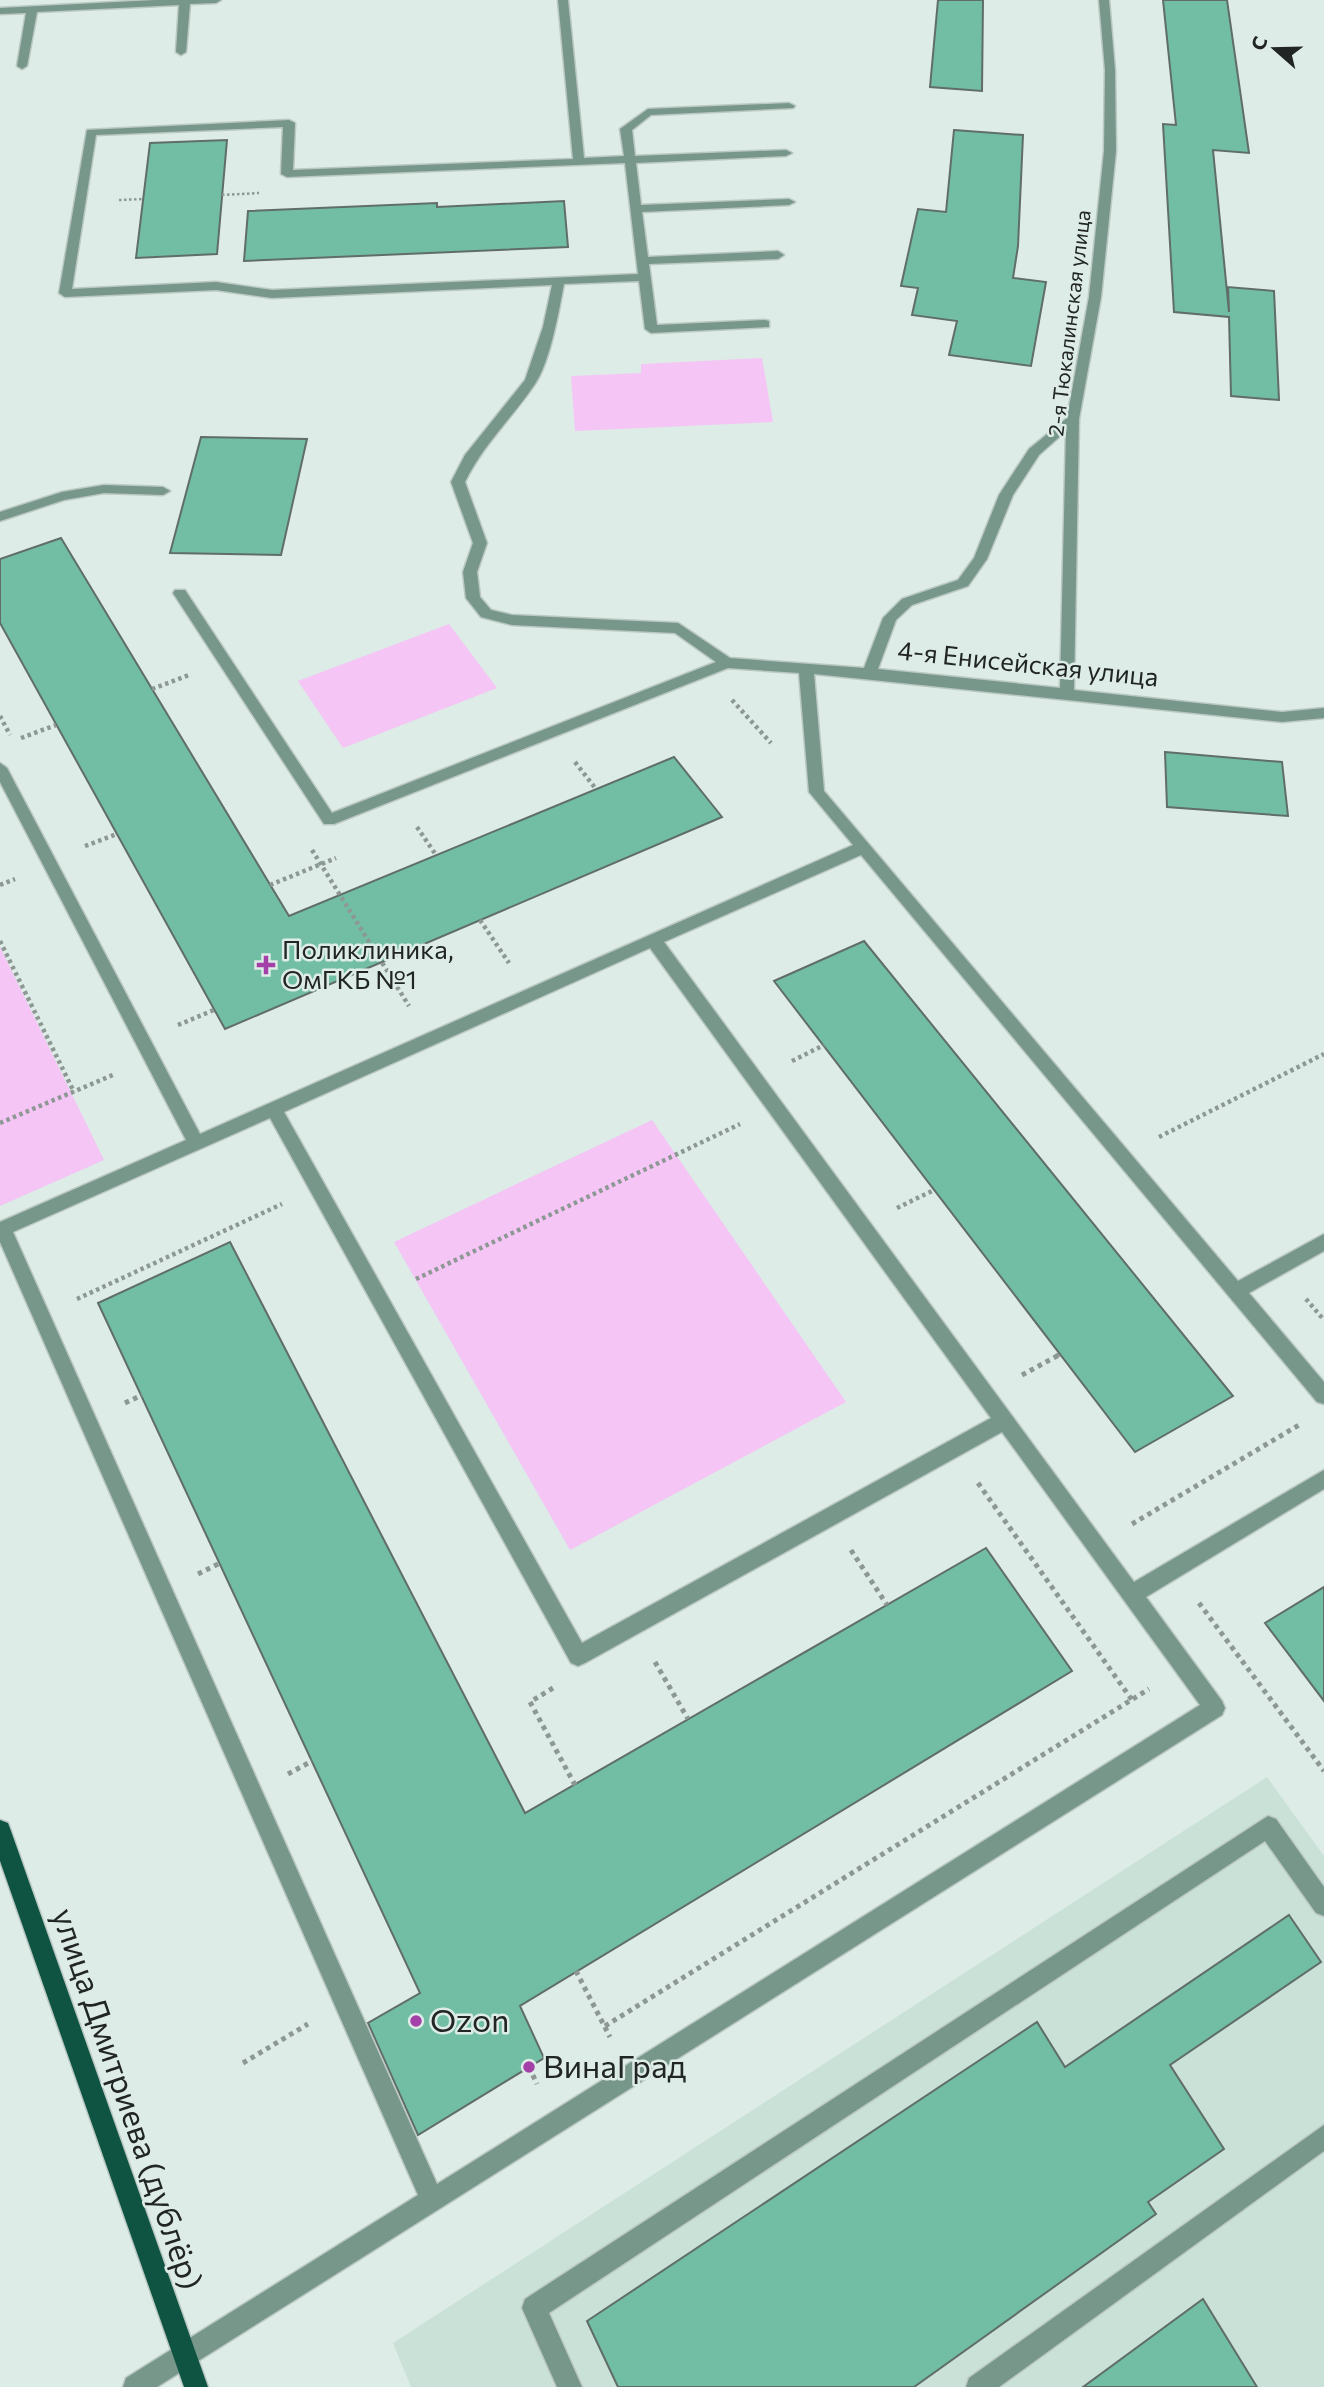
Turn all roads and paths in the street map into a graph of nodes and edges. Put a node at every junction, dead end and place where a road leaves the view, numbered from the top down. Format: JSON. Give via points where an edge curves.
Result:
{"nodes":[{"id":1,"x":216,"y":0,"type":"edge"},
{"id":2,"x":563,"y":0,"type":"edge"},
{"id":3,"x":1104,"y":0,"type":"edge"},
{"id":4,"x":185,"y":1,"type":"edge"},
{"id":5,"x":32,"y":9,"type":"junction"},
{"id":6,"x":0,"y":11,"type":"edge"},
{"id":7,"x":181,"y":52,"type":"dead end"},
{"id":8,"x":22,"y":66,"type":"dead end"},
{"id":9,"x":789,"y":106,"type":"dead end"},
{"id":10,"x":786,"y":153,"type":"dead end"},
{"id":11,"x":631,"y":159,"type":"junction"},
{"id":12,"x":579,"y":162,"type":"junction"},
{"id":13,"x":259,"y":193,"type":"dead end"},
{"id":14,"x":222,"y":195,"type":"dead end"},
{"id":15,"x":789,"y":202,"type":"dead end"},
{"id":16,"x":636,"y":209,"type":"junction"},
{"id":17,"x":778,"y":255,"type":"dead end"},
{"id":18,"x":643,"y":261,"type":"junction"},
{"id":19,"x":645,"y":276,"type":"junction"},
{"id":20,"x":559,"y":281,"type":"junction"},
{"id":21,"x":765,"y":324,"type":"dead end"},
{"id":22,"x":1073,"y":419,"type":"junction"},
{"id":23,"x":163,"y":491,"type":"dead end"},
{"id":24,"x":0,"y":517,"type":"edge"},
{"id":25,"x":180,"y":593,"type":"dead end"},
{"id":26,"x":727,"y":663,"type":"junction"},
{"id":27,"x":806,"y":668,"type":"junction"},
{"id":28,"x":705,"y":672,"type":"junction"},
{"id":29,"x":869,"y":673,"type":"junction"},
{"id":30,"x":189,"y":676,"type":"dead end"},
{"id":31,"x":152,"y":690,"type":"dead end"},
{"id":32,"x":1068,"y":693,"type":"junction"},
{"id":33,"x":1324,"y":713,"type":"edge"},
{"id":34,"x":56,"y":725,"type":"dead end"},
{"id":35,"x":13,"y":741,"type":"dead end"},
{"id":36,"x":575,"y":760,"type":"dead end"},
{"id":37,"x":0,"y":768,"type":"edge"},
{"id":38,"x":596,"y":789,"type":"dead end"},
{"id":39,"x":817,"y":792,"type":"junction"},
{"id":40,"x":416,"y":825,"type":"dead end"},
{"id":41,"x":117,"y":834,"type":"dead end"},
{"id":42,"x":306,"y":842,"type":"dead end"},
{"id":43,"x":84,"y":846,"type":"dead end"},
{"id":44,"x":863,"y":847,"type":"junction"},
{"id":45,"x":436,"y":855,"type":"dead end"},
{"id":46,"x":321,"y":864,"type":"junction"},
{"id":47,"x":270,"y":885,"type":"dead end"},
{"id":48,"x":480,"y":920,"type":"dead end"},
{"id":49,"x":653,"y":940,"type":"junction"},
{"id":50,"x":0,"y":941,"type":"edge"},
{"id":51,"x":513,"y":970,"type":"dead end"},
{"id":52,"x":214,"y":1010,"type":"dead end"},
{"id":53,"x":191,"y":1020,"type":"dead end"},
{"id":54,"x":430,"y":1039,"type":"junction"},
{"id":55,"x":824,"y":1045,"type":"dead end"},
{"id":56,"x":1324,"y":1054,"type":"edge"},
{"id":57,"x":800,"y":1057,"type":"dead end"},
{"id":58,"x":152,"y":1058,"type":"junction"},
{"id":59,"x":74,"y":1092,"type":"junction"},
{"id":60,"x":775,"y":1107,"type":"junction"},
{"id":61,"x":274,"y":1109,"type":"junction"},
{"id":62,"x":0,"y":1123,"type":"edge"},
{"id":63,"x":1162,"y":1136,"type":"dead end"},
{"id":64,"x":196,"y":1143,"type":"junction"},
{"id":65,"x":934,"y":1190,"type":"dead end"},
{"id":66,"x":286,"y":1202,"type":"dead end"},
{"id":67,"x":909,"y":1202,"type":"dead end"},
{"id":68,"x":1,"y":1230,"type":"edge"},
{"id":69,"x":1324,"y":1241,"type":"edge"},
{"id":70,"x":1236,"y":1291,"type":"junction"},
{"id":71,"x":1300,"y":1292,"type":"dead end"},
{"id":72,"x":378,"y":1298,"type":"junction"},
{"id":73,"x":73,"y":1301,"type":"dead end"},
{"id":74,"x":1324,"y":1320,"type":"edge"},
{"id":75,"x":1060,"y":1354,"type":"dead end"},
{"id":76,"x":1034,"y":1368,"type":"dead end"},
{"id":77,"x":142,"y":1395,"type":"dead end"},
{"id":78,"x":1324,"y":1396,"type":"edge"},
{"id":79,"x":124,"y":1403,"type":"dead end"},
{"id":80,"x":1312,"y":1418,"type":"dead end"},
{"id":81,"x":1005,"y":1420,"type":"junction"},
{"id":82,"x":970,"y":1472,"type":"dead end"},
{"id":83,"x":1324,"y":1479,"type":"edge"},
{"id":84,"x":1119,"y":1531,"type":"dead end"},
{"id":85,"x":845,"y":1541,"type":"dead end"},
{"id":86,"x":220,"y":1563,"type":"dead end"},
{"id":87,"x":1172,"y":1569,"type":"junction"},
{"id":88,"x":202,"y":1572,"type":"dead end"},
{"id":89,"x":1132,"y":1594,"type":"junction"},
{"id":90,"x":887,"y":1605,"type":"dead end"},
{"id":91,"x":648,"y":1650,"type":"dead end"},
{"id":92,"x":1185,"y":1667,"type":"junction"},
{"id":93,"x":551,"y":1689,"type":"dead end"},
{"id":94,"x":1132,"y":1700,"type":"junction"},
{"id":95,"x":688,"y":1719,"type":"dead end"},
{"id":96,"x":312,"y":1761,"type":"dead end"},
{"id":97,"x":293,"y":1771,"type":"dead end"},
{"id":98,"x":1324,"y":1771,"type":"edge"},
{"id":99,"x":575,"y":1785,"type":"dead end"},
{"id":100,"x":0,"y":1831,"type":"edge"},
{"id":101,"x":1324,"y":1905,"type":"edge"},
{"id":102,"x":576,"y":1972,"type":"dead end"},
{"id":103,"x":529,"y":2067,"type":"dead end"},
{"id":104,"x":539,"y":2087,"type":"dead end"},
{"id":105,"x":1324,"y":2137,"type":"edge"},
{"id":106,"x":432,"y":2200,"type":"junction"},
{"id":107,"x":185,"y":2356,"type":"junction"},
{"id":108,"x":135,"y":2387,"type":"edge"},
{"id":109,"x":196,"y":2387,"type":"edge"},
{"id":110,"x":570,"y":2387,"type":"edge"},
{"id":111,"x":978,"y":2387,"type":"edge"}],
"edges":[{"from":1,"to":4,"type":"street"},
{"from":2,"to":12,"type":"street"},
{"from":3,"to":22,"type":"street","name":"2-я Тюкалинская улица","via":[[1110,151],[1095,297]]},
{"from":4,"to":5,"type":"street"},
{"from":4,"to":7,"type":"street"},
{"from":5,"to":6,"type":"street"},
{"from":5,"to":8,"type":"street"},
{"from":9,"to":11,"type":"street","via":[[648,112],[626,129]]},
{"from":10,"to":11,"type":"street"},
{"from":11,"to":12,"type":"street"},
{"from":11,"to":16,"type":"street"},
{"from":12,"to":20,"type":"street","via":[[287,174],[289,123],[91,132],[65,293],[216,286],[272,294]]},
{"from":13,"to":14,"type":"path"},
{"from":15,"to":16,"type":"street"},
{"from":16,"to":18,"type":"street"},
{"from":17,"to":18,"type":"street"},
{"from":18,"to":19,"type":"street"},
{"from":19,"to":20,"type":"street"},
{"from":19,"to":21,"type":"street","via":[[651,329]]},
{"from":20,"to":26,"type":"street","via":[[531,381],[470,458],[458,482],[480,543],[470,572],[473,598],[486,614],[512,620],[678,628]]},
{"from":22,"to":29,"type":"street","via":[[1034,452],[1006,495],[980,559],[963,583],[907,602],[890,618]]},
{"from":22,"to":32,"type":"street","name":"2-я Тюкалинская улица"},
{"from":23,"to":24,"type":"street","via":[[104,489],[62,496]]},
{"from":25,"to":28,"type":"street","via":[[329,820]]},
{"from":26,"to":27,"type":"street","name":"4-я Енисейская улица"},
{"from":26,"to":28,"type":"street"},
{"from":27,"to":29,"type":"street","name":"4-я Енисейская улица"},
{"from":27,"to":39,"type":"street"},
{"from":28,"to":39,"type":"path"},
{"from":29,"to":32,"type":"street","name":"4-я Енисейская улица"},
{"from":30,"to":31,"type":"path"},
{"from":32,"to":33,"type":"street","name":"4-я Енисейская улица","via":[[1282,717]]},
{"from":34,"to":35,"type":"path"},
{"from":36,"to":38,"type":"path"},
{"from":37,"to":58,"type":"street"},
{"from":39,"to":44,"type":"street"},
{"from":40,"to":45,"type":"path"},
{"from":41,"to":43,"type":"path"},
{"from":42,"to":46,"type":"path"},
{"from":44,"to":49,"type":"street"},
{"from":44,"to":70,"type":"street"},
{"from":46,"to":47,"type":"path"},
{"from":46,"to":54,"type":"path"},
{"from":48,"to":51,"type":"path"},
{"from":49,"to":54,"type":"street"},
{"from":49,"to":60,"type":"street"},
{"from":50,"to":59,"type":"path"},
{"from":52,"to":53,"type":"path"},
{"from":54,"to":61,"type":"street"},
{"from":55,"to":57,"type":"path"},
{"from":56,"to":63,"type":"path"},
{"from":58,"to":59,"type":"path"},
{"from":58,"to":64,"type":"street"},
{"from":59,"to":62,"type":"path"},
{"from":60,"to":72,"type":"path"},
{"from":60,"to":81,"type":"street"},
{"from":61,"to":64,"type":"street"},
{"from":61,"to":72,"type":"street"},
{"from":64,"to":68,"type":"street"},
{"from":65,"to":67,"type":"path"},
{"from":66,"to":73,"type":"path"},
{"from":68,"to":106,"type":"street"},
{"from":69,"to":70,"type":"street"},
{"from":70,"to":78,"type":"street"},
{"from":71,"to":74,"type":"path"},
{"from":72,"to":81,"type":"street","via":[[578,1656]]},
{"from":75,"to":76,"type":"path"},
{"from":77,"to":79,"type":"path"},
{"from":80,"to":84,"type":"path"},
{"from":81,"to":89,"type":"street"},
{"from":82,"to":94,"type":"path"},
{"from":83,"to":87,"type":"street"},
{"from":85,"to":90,"type":"path"},
{"from":86,"to":88,"type":"path"},
{"from":87,"to":89,"type":"street"},
{"from":87,"to":98,"type":"path"},
{"from":89,"to":92,"type":"street"},
{"from":91,"to":95,"type":"path"},
{"from":92,"to":94,"type":"path"},
{"from":92,"to":106,"type":"street","via":[[1215,1707]]},
{"from":93,"to":99,"type":"path","via":[[530,1702]]},
{"from":94,"to":102,"type":"path","via":[[605,2026]]},
{"from":96,"to":97,"type":"path"},
{"from":100,"to":107,"type":"main road","name":"улица Дмитриева (дублёр)"},
{"from":101,"to":110,"type":"street","via":[[1268,1827],[534,2308]]},
{"from":103,"to":104,"type":"path"},
{"from":105,"to":111,"type":"street"},
{"from":106,"to":107,"type":"street"},
{"from":107,"to":108,"type":"street"},
{"from":107,"to":109,"type":"main road","name":"улица Дмитриева (дублёр)"}]}
